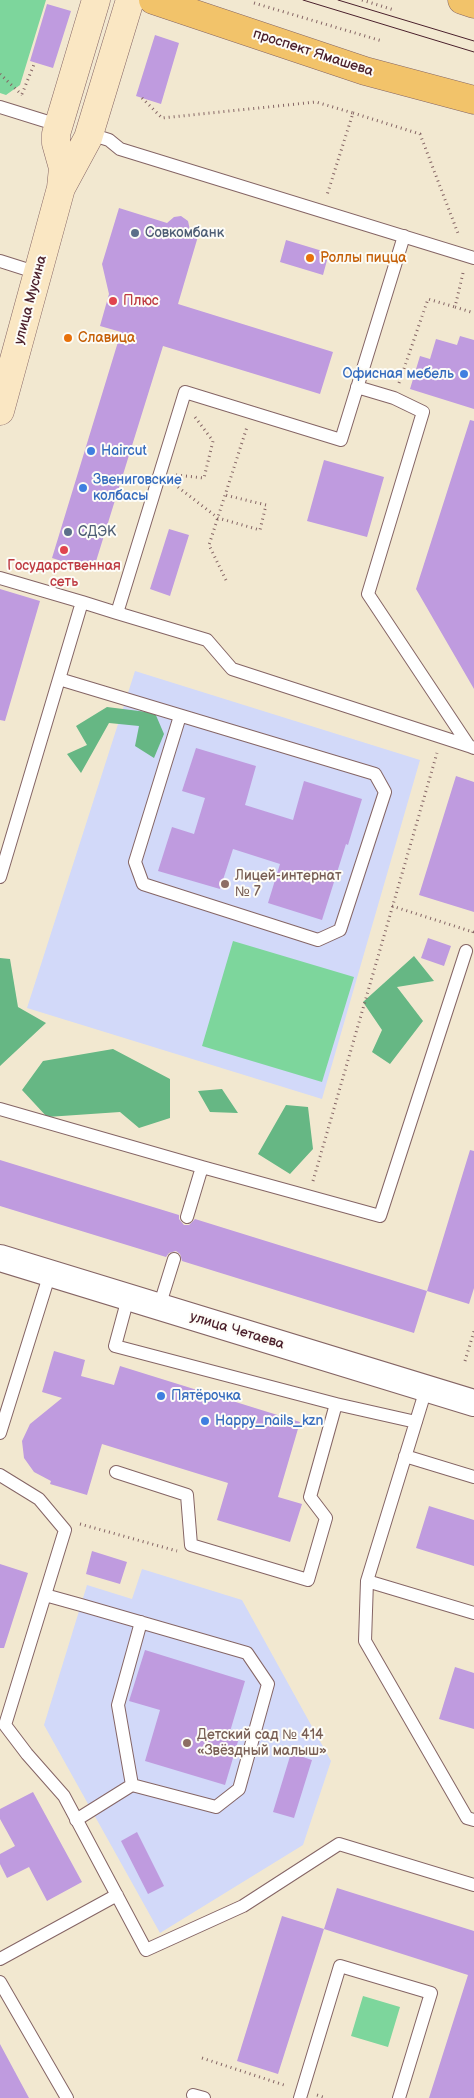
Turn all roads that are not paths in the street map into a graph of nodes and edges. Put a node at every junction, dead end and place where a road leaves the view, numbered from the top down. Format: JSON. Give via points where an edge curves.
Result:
{"nodes":[{"id":1,"x":96,"y":0,"type":"edge"},
{"id":2,"x":130,"y":0,"type":"edge"},
{"id":3,"x":153,"y":0,"type":"edge"},
{"id":4,"x":462,"y":0,"type":"edge"},
{"id":5,"x":474,"y":4,"type":"edge"},
{"id":6,"x":474,"y":100,"type":"edge"},
{"id":7,"x":0,"y":107,"type":"edge"},
{"id":8,"x":58,"y":125,"type":"junction"},
{"id":9,"x":90,"y":134,"type":"junction"},
{"id":10,"x":61,"y":188,"type":"junction"},
{"id":11,"x":404,"y":236,"type":"junction"},
{"id":12,"x":470,"y":257,"type":"edge"},
{"id":13,"x":0,"y":262,"type":"edge"},
{"id":14,"x":38,"y":273,"type":"junction"},
{"id":15,"x":357,"y":387,"type":"junction"},
{"id":16,"x":0,"y":411,"type":"edge"},
{"id":17,"x":0,"y":578,"type":"edge"},
{"id":18,"x":82,"y":602,"type":"junction"},
{"id":19,"x":117,"y":613,"type":"junction"},
{"id":20,"x":59,"y":679,"type":"junction"},
{"id":21,"x":180,"y":716,"type":"junction"},
{"id":22,"x":472,"y":747,"type":"edge"},
{"id":23,"x":0,"y":877,"type":"edge"},
{"id":24,"x":466,"y":951,"type":"road end"},
{"id":25,"x":0,"y":1109,"type":"edge"},
{"id":26,"x":202,"y":1166,"type":"junction"},
{"id":27,"x":187,"y":1217,"type":"dead end"},
{"id":28,"x":0,"y":1258,"type":"edge"},
{"id":29,"x":174,"y":1259,"type":"dead end"},
{"id":30,"x":50,"y":1273,"type":"junction"},
{"id":31,"x":128,"y":1298,"type":"junction"},
{"id":32,"x":159,"y":1307,"type":"junction"},
{"id":33,"x":426,"y":1389,"type":"junction"},
{"id":34,"x":474,"y":1403,"type":"edge"},
{"id":35,"x":336,"y":1404,"type":"junction"},
{"id":36,"x":416,"y":1422,"type":"junction"},
{"id":37,"x":0,"y":1433,"type":"edge"},
{"id":38,"x":405,"y":1456,"type":"junction"},
{"id":39,"x":116,"y":1472,"type":"dead end"},
{"id":40,"x":0,"y":1475,"type":"edge"},
{"id":41,"x":474,"y":1477,"type":"edge"},
{"id":42,"x":367,"y":1581,"type":"junction"},
{"id":43,"x":45,"y":1595,"type":"junction"},
{"id":44,"x":474,"y":1613,"type":"edge"},
{"id":45,"x":140,"y":1622,"type":"junction"},
{"id":46,"x":132,"y":1785,"type":"junction"},
{"id":47,"x":76,"y":1820,"type":"junction"},
{"id":48,"x":474,"y":1820,"type":"edge"},
{"id":49,"x":474,"y":1886,"type":"edge"},
{"id":50,"x":117,"y":1895,"type":"junction"},
{"id":51,"x":0,"y":1959,"type":"edge"},
{"id":52,"x":0,"y":1982,"type":"edge"},
{"id":53,"x":301,"y":2094,"type":"edge"},
{"id":54,"x":67,"y":2098,"type":"edge"},
{"id":55,"x":399,"y":2098,"type":"edge"}],
"edges":[{"from":1,"to":8,"type":"street","name":"улица Мусина"},
{"from":2,"to":9,"type":"street","name":"улица Мусина"},
{"from":3,"to":6,"type":"main road","name":"проспект Ямашева","via":[[365,71]]},
{"from":4,"to":5,"type":"main road"},
{"from":7,"to":8,"type":"lane"},
{"from":8,"to":10,"type":"street","name":"улица Мусина","via":[[56,143],[63,168]]},
{"from":9,"to":10,"type":"street","name":"улица Мусина"},
{"from":9,"to":11,"type":"lane","via":[[109,140],[120,149]]},
{"from":10,"to":14,"type":"street","name":"улица Мусина"},
{"from":11,"to":12,"type":"lane"},
{"from":11,"to":15,"type":"lane"},
{"from":13,"to":14,"type":"lane"},
{"from":14,"to":16,"type":"street","name":"улица Мусина"},
{"from":15,"to":19,"type":"lane","via":[[341,440],[185,392]]},
{"from":15,"to":22,"type":"lane","via":[[394,398],[423,412],[368,594]]},
{"from":17,"to":18,"type":"lane"},
{"from":18,"to":19,"type":"lane"},
{"from":18,"to":20,"type":"lane"},
{"from":19,"to":22,"type":"lane","via":[[207,640],[232,669]]},
{"from":20,"to":21,"type":"lane"},
{"from":20,"to":23,"type":"lane"},
{"from":21,"to":21,"type":"lane","via":[[375,774],[385,792],[340,930],[318,940],[143,884],[135,862]]},
{"from":24,"to":26,"type":"lane","via":[[380,1216]]},
{"from":25,"to":26,"type":"lane"},
{"from":26,"to":27,"type":"lane"},
{"from":28,"to":30,"type":"street","name":"улица Четаева"},
{"from":29,"to":32,"type":"lane"},
{"from":30,"to":31,"type":"street","name":"улица Четаева"},
{"from":30,"to":37,"type":"lane"},
{"from":31,"to":32,"type":"street","name":"улица Четаева"},
{"from":31,"to":35,"type":"lane","via":[[115,1346]]},
{"from":32,"to":33,"type":"street","name":"улица Четаева"},
{"from":33,"to":34,"type":"street","name":"улица Четаева"},
{"from":33,"to":36,"type":"lane"},
{"from":35,"to":36,"type":"lane"},
{"from":35,"to":39,"type":"lane","via":[[310,1497],[326,1518],[308,1580],[191,1545],[187,1494]]},
{"from":36,"to":38,"type":"lane"},
{"from":38,"to":41,"type":"lane"},
{"from":38,"to":42,"type":"lane"},
{"from":40,"to":43,"type":"lane","via":[[39,1499],[65,1530]]},
{"from":42,"to":44,"type":"lane"},
{"from":42,"to":48,"type":"lane","via":[[365,1641],[467,1818]]},
{"from":43,"to":45,"type":"lane"},
{"from":43,"to":47,"type":"lane","via":[[5,1725],[64,1796]]},
{"from":45,"to":46,"type":"lane","via":[[118,1705]]},
{"from":45,"to":46,"type":"lane","via":[[247,1654],[268,1684],[239,1789],[216,1807]]},
{"from":46,"to":47,"type":"lane"},
{"from":47,"to":50,"type":"lane"},
{"from":49,"to":50,"type":"lane","via":[[339,1844],[243,1906],[146,1950]]},
{"from":50,"to":51,"type":"lane"},
{"from":52,"to":54,"type":"lane"},
{"from":53,"to":55,"type":"lane","via":[[340,1966],[431,1993]]}]}
